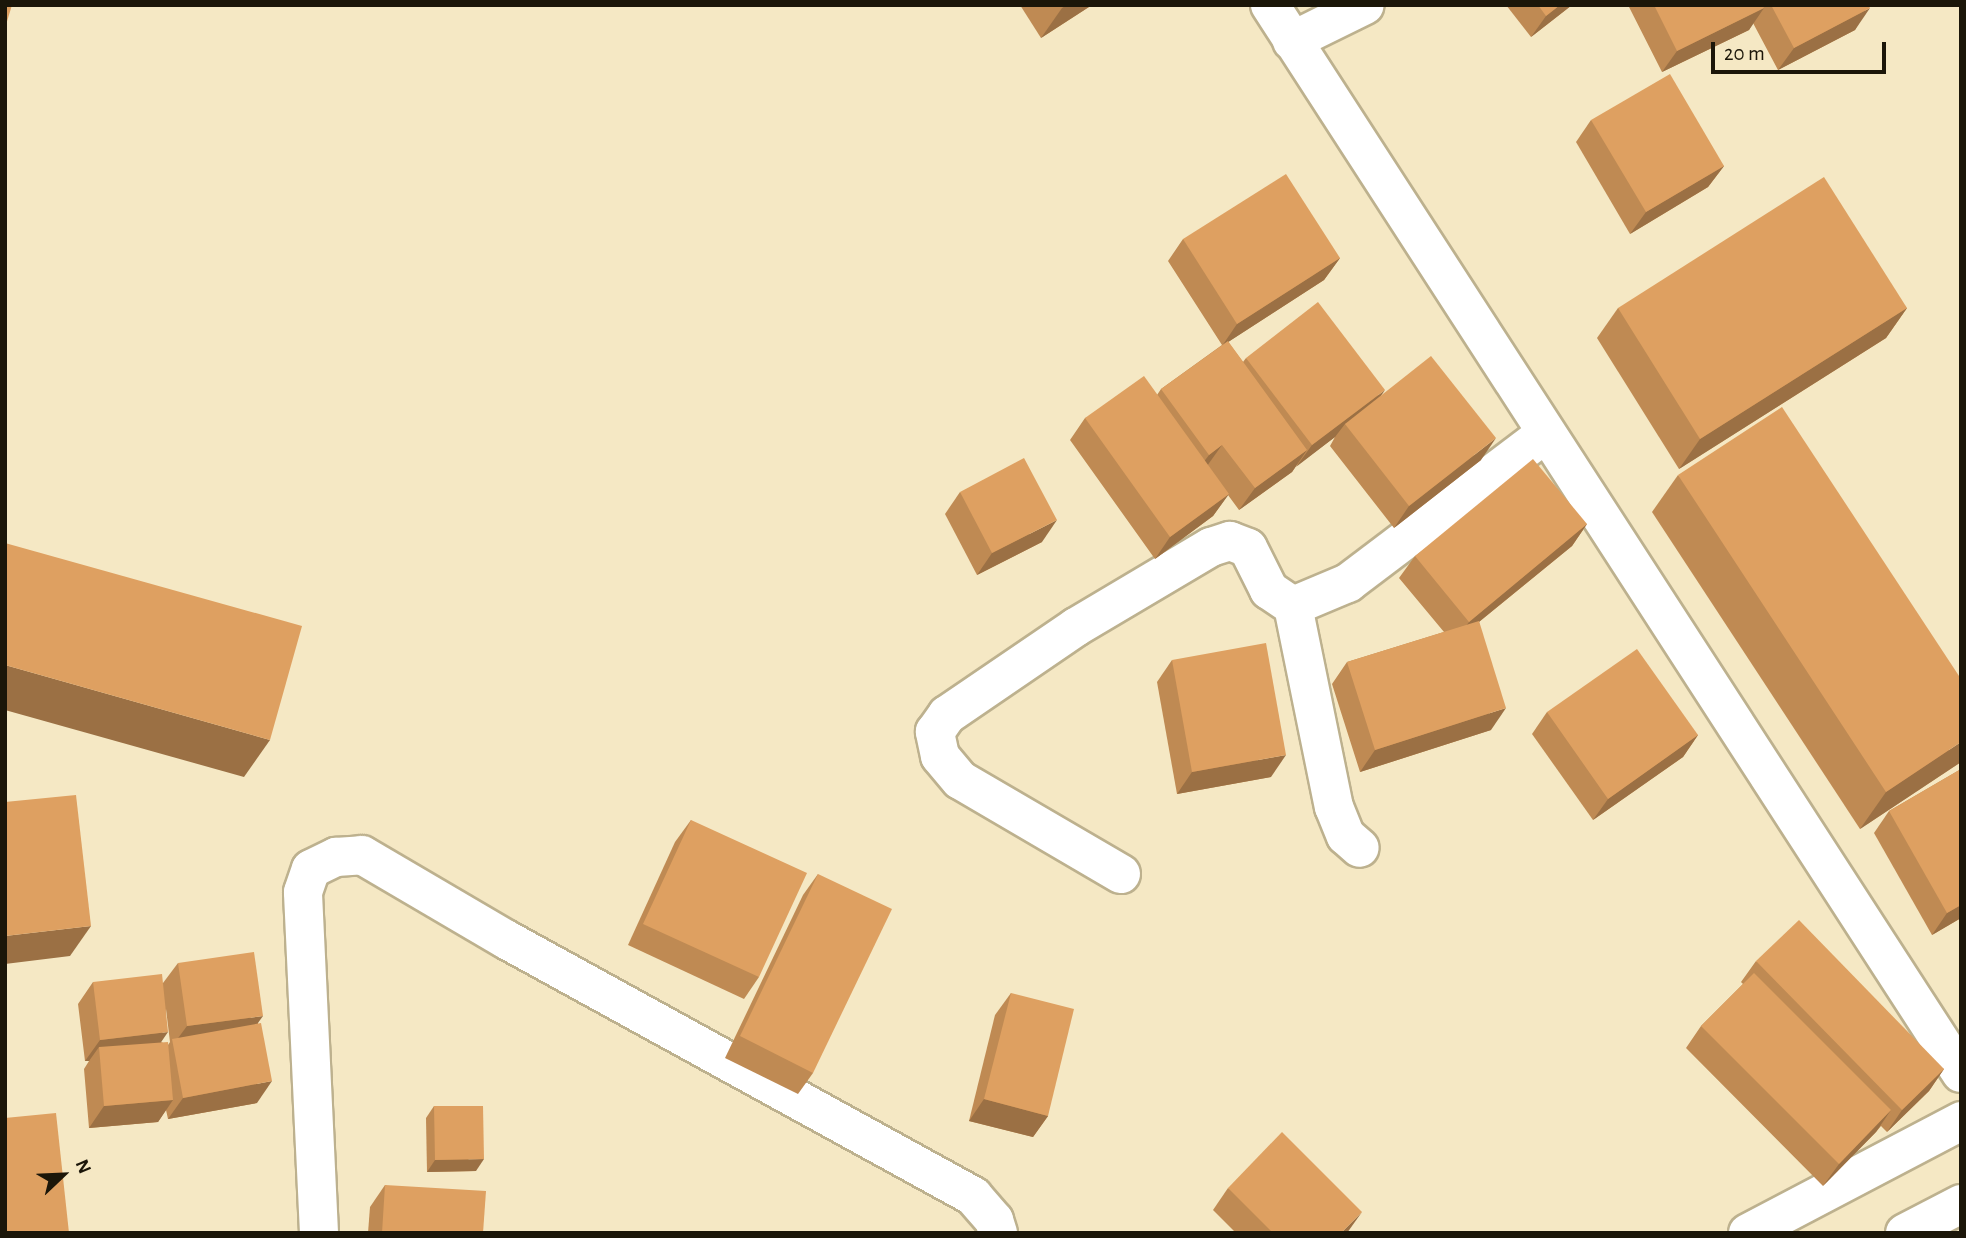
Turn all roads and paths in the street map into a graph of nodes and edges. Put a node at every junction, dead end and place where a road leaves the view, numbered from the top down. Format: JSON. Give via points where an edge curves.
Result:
{"nodes":[{"id":1,"x":1270,"y":5,"type":"edge"},
{"id":2,"x":1365,"y":5,"type":"edge"},
{"id":3,"x":1292,"y":41,"type":"junction"},
{"id":4,"x":1546,"y":433,"type":"junction"},
{"id":5,"x":1293,"y":606,"type":"junction"},
{"id":6,"x":1360,"y":848,"type":"dead end"},
{"id":7,"x":1121,"y":874,"type":"dead end"},
{"id":8,"x":1961,"y":1073,"type":"edge"},
{"id":9,"x":1961,"y":1121,"type":"edge"},
{"id":10,"x":1961,"y":1204,"type":"edge"},
{"id":11,"x":319,"y":1233,"type":"edge"},
{"id":12,"x":998,"y":1233,"type":"edge"},
{"id":13,"x":1748,"y":1233,"type":"edge"},
{"id":14,"x":1905,"y":1233,"type":"edge"}],
"edges":[{"from":1,"to":3,"type":"street"},
{"from":2,"to":3,"type":"street"},
{"from":3,"to":4,"type":"street"},
{"from":4,"to":5,"type":"street","via":[[1348,583]]},
{"from":4,"to":8,"type":"street"},
{"from":5,"to":6,"type":"street","via":[[1334,807],[1346,836]]},
{"from":5,"to":7,"type":"street","via":[[1269,590],[1248,548],[1230,541],[1211,547],[1076,627],[947,715],[935,732],[940,756],[960,780]]},
{"from":9,"to":13,"type":"street"},
{"from":10,"to":14,"type":"street"},
{"from":11,"to":12,"type":"street","via":[[303,892],[311,869],[336,857],[362,855],[507,940],[973,1196],[994,1220]]}]}
